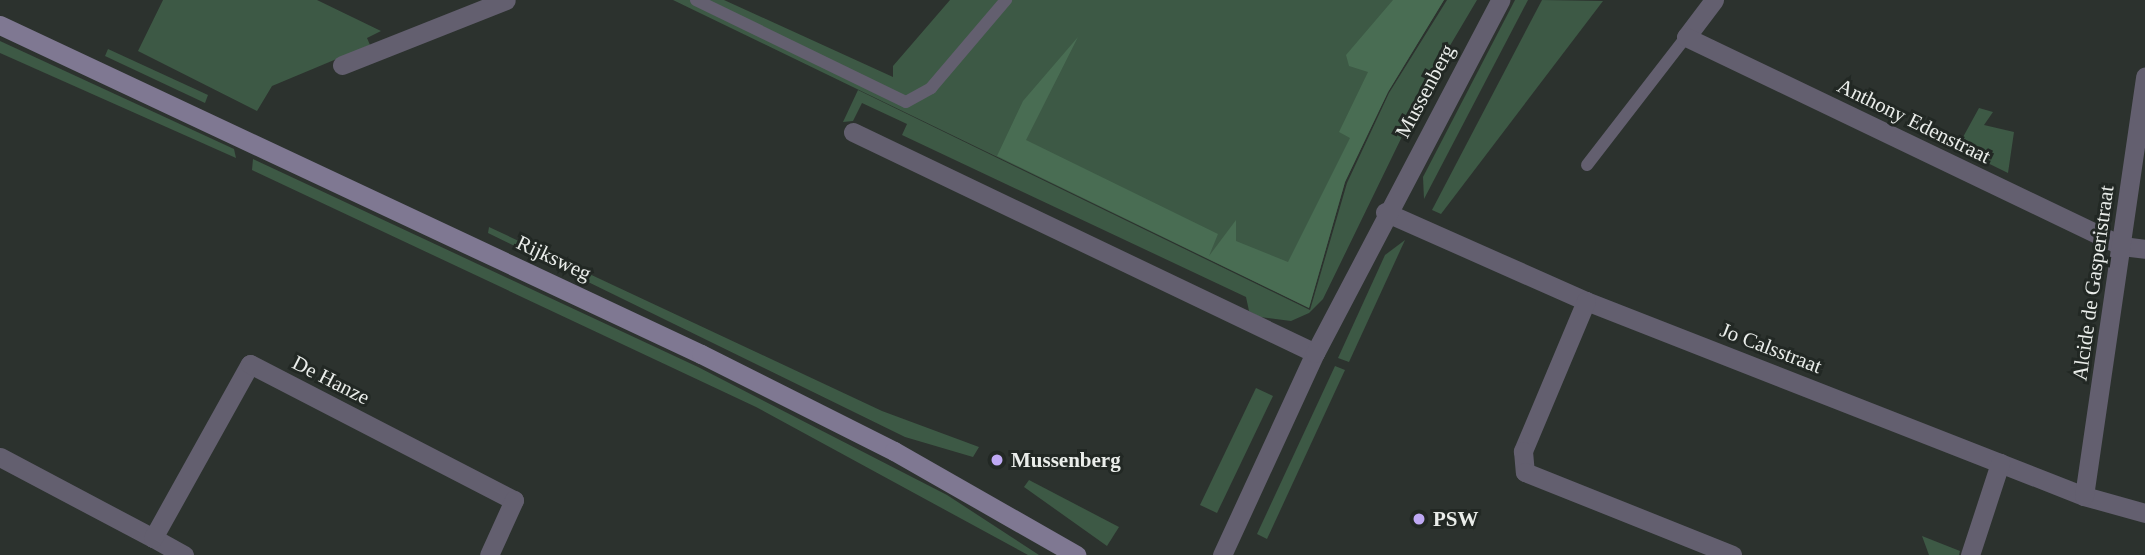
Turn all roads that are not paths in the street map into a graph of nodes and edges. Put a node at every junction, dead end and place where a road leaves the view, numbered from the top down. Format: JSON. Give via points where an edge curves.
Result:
{"nodes":[{"id":1,"x":506,"y":0,"type":"edge"},
{"id":2,"x":696,"y":0,"type":"edge"},
{"id":3,"x":1006,"y":0,"type":"edge"},
{"id":4,"x":1500,"y":0,"type":"edge"},
{"id":5,"x":1714,"y":0,"type":"edge"},
{"id":6,"x":0,"y":25,"type":"edge"},
{"id":7,"x":1686,"y":37,"type":"junction"},
{"id":8,"x":342,"y":65,"type":"dead end"},
{"id":9,"x":2145,"y":76,"type":"edge"},
{"id":10,"x":853,"y":132,"type":"dead end"},
{"id":11,"x":1587,"y":165,"type":"dead end"},
{"id":12,"x":1385,"y":212,"type":"junction"},
{"id":13,"x":2122,"y":246,"type":"junction"},
{"id":14,"x":2145,"y":249,"type":"edge"},
{"id":15,"x":1586,"y":301,"type":"junction"},
{"id":16,"x":1315,"y":353,"type":"junction"},
{"id":17,"x":0,"y":457,"type":"edge"},
{"id":18,"x":2000,"y":463,"type":"junction"},
{"id":19,"x":2084,"y":496,"type":"junction"},
{"id":20,"x":2145,"y":513,"type":"edge"},
{"id":21,"x":153,"y":538,"type":"junction"},
{"id":22,"x":184,"y":555,"type":"edge"},
{"id":23,"x":489,"y":555,"type":"edge"},
{"id":24,"x":1076,"y":555,"type":"edge"},
{"id":25,"x":1222,"y":555,"type":"edge"},
{"id":26,"x":1732,"y":555,"type":"edge"},
{"id":27,"x":1970,"y":555,"type":"edge"}],
"edges":[{"from":1,"to":8,"type":"street"},
{"from":2,"to":3,"type":"lane","via":[[906,102],[931,88]]},
{"from":4,"to":12,"type":"street","name":"Mussenberg"},
{"from":5,"to":7,"type":"street"},
{"from":6,"to":24,"type":"main road","name":"Rijksweg","via":[[689,348],[894,451]]},
{"from":7,"to":11,"type":"lane"},
{"from":7,"to":13,"type":"street","name":"Anthony Edenstraat"},
{"from":9,"to":13,"type":"street","name":"Alcide de Gasperistraat"},
{"from":10,"to":16,"type":"street"},
{"from":12,"to":15,"type":"street","name":"Jo Calsstraat"},
{"from":12,"to":16,"type":"street","name":"Mussenberg"},
{"from":13,"to":14,"type":"street","name":"Anthony Edenstraat"},
{"from":13,"to":19,"type":"street","name":"Alcide de Gasperistraat"},
{"from":15,"to":18,"type":"street","name":"Jo Calsstraat"},
{"from":15,"to":26,"type":"street","via":[[1523,451],[1525,472]]},
{"from":16,"to":25,"type":"street","name":"Mussenberg"},
{"from":17,"to":21,"type":"street"},
{"from":18,"to":19,"type":"street","name":"Jo Calsstraat"},
{"from":18,"to":27,"type":"street"},
{"from":19,"to":20,"type":"street","name":"Jo Calsstraat"},
{"from":21,"to":22,"type":"street"},
{"from":21,"to":23,"type":"street","name":"De Hanze","via":[[250,364],[514,500]]}]}
